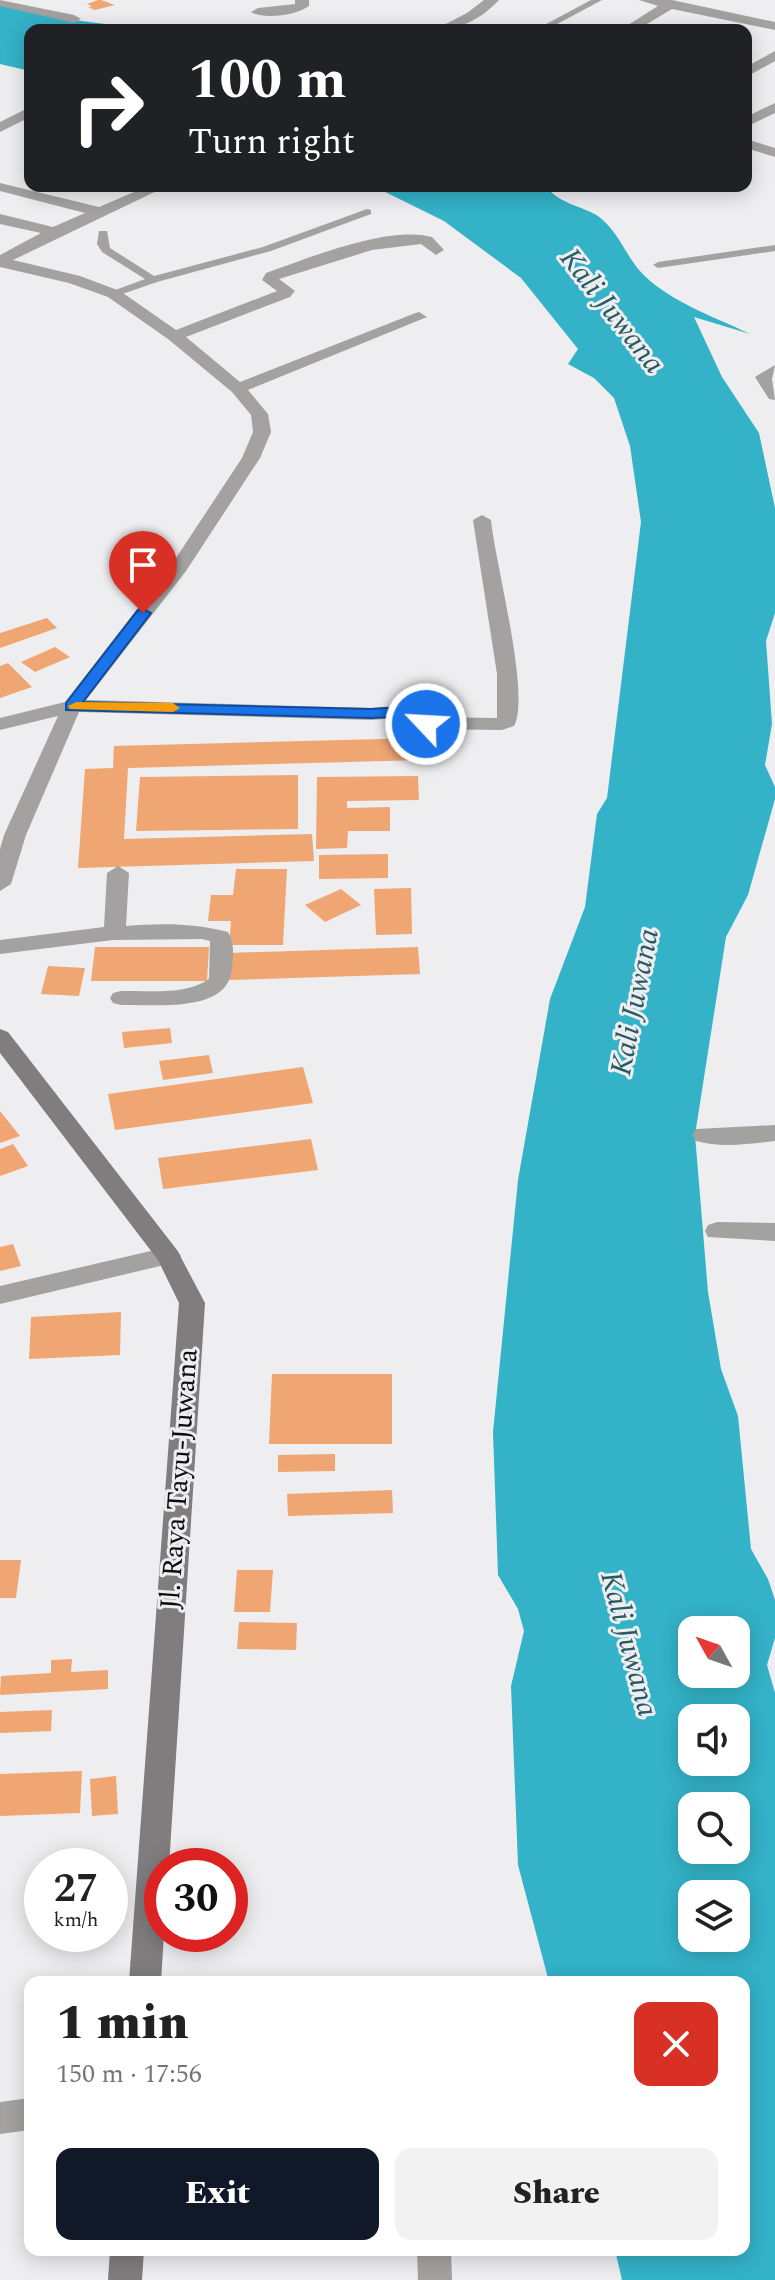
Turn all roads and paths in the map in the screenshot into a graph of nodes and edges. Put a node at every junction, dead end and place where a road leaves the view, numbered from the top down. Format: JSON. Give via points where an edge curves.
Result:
{"nodes":[{"id":1,"x":302,"y":0,"type":"edge"},
{"id":2,"x":492,"y":0,"type":"edge"},
{"id":3,"x":598,"y":0,"type":"edge"},
{"id":4,"x":646,"y":0,"type":"edge"},
{"id":5,"x":0,"y":2,"type":"edge"},
{"id":6,"x":684,"y":4,"type":"edge"},
{"id":7,"x":258,"y":12,"type":"dead end"},
{"id":8,"x":74,"y":19,"type":"dead end"},
{"id":9,"x":454,"y":24,"type":"edge"},
{"id":10,"x":551,"y":24,"type":"edge"},
{"id":11,"x":640,"y":24,"type":"edge"},
{"id":12,"x":775,"y":26,"type":"edge"},
{"id":13,"x":775,"y":55,"type":"edge"},
{"id":14,"x":752,"y":69,"type":"edge"},
{"id":15,"x":775,"y":107,"type":"edge"},
{"id":16,"x":24,"y":114,"type":"edge"},
{"id":17,"x":752,"y":120,"type":"edge"},
{"id":18,"x":0,"y":128,"type":"edge"},
{"id":19,"x":752,"y":145,"type":"edge"},
{"id":20,"x":775,"y":153,"type":"edge"},
{"id":21,"x":0,"y":187,"type":"edge"},
{"id":22,"x":146,"y":192,"type":"edge"},
{"id":23,"x":99,"y":212,"type":"junction"},
{"id":24,"x":367,"y":212,"type":"dead end"},
{"id":25,"x":0,"y":219,"type":"edge"},
{"id":26,"x":55,"y":232,"type":"junction"},
{"id":27,"x":103,"y":233,"type":"dead end"},
{"id":28,"x":775,"y":248,"type":"edge"},
{"id":29,"x":436,"y":250,"type":"dead end"},
{"id":30,"x":0,"y":262,"type":"edge"},
{"id":31,"x":658,"y":265,"type":"dead end"},
{"id":32,"x":153,"y":280,"type":"junction"},
{"id":33,"x":114,"y":294,"type":"junction"},
{"id":34,"x":419,"y":317,"type":"dead end"},
{"id":35,"x":174,"y":336,"type":"junction"},
{"id":36,"x":775,"y":370,"type":"edge"},
{"id":37,"x":238,"y":388,"type":"junction"},
{"id":38,"x":775,"y":395,"type":"edge"},
{"id":39,"x":482,"y":520,"type":"dead end"},
{"id":40,"x":72,"y":706,"type":"junction"},
{"id":41,"x":0,"y":724,"type":"edge"},
{"id":42,"x":118,"y":873,"type":"dead end"},
{"id":43,"x":0,"y":884,"type":"edge"},
{"id":44,"x":115,"y":934,"type":"junction"},
{"id":45,"x":0,"y":947,"type":"edge"},
{"id":46,"x":121,"y":998,"type":"dead end"},
{"id":47,"x":0,"y":1037,"type":"edge"},
{"id":48,"x":775,"y":1133,"type":"edge"},
{"id":49,"x":704,"y":1135,"type":"dead end"},
{"id":50,"x":717,"y":1231,"type":"dead end"},
{"id":51,"x":775,"y":1232,"type":"edge"},
{"id":52,"x":168,"y":1256,"type":"junction"},
{"id":53,"x":0,"y":1295,"type":"edge"},
{"id":54,"x":145,"y":1976,"type":"edge"},
{"id":55,"x":24,"y":2115,"type":"edge"},
{"id":56,"x":0,"y":2118,"type":"edge"},
{"id":57,"x":127,"y":2256,"type":"edge"},
{"id":58,"x":434,"y":2256,"type":"edge"},
{"id":59,"x":125,"y":2280,"type":"edge"},
{"id":60,"x":435,"y":2280,"type":"edge"}],
"edges":[{"from":1,"to":7,"type":"street","via":[[298,8]]},
{"from":2,"to":9,"type":"street"},
{"from":3,"to":10,"type":"lane"},
{"from":4,"to":6,"type":"street"},
{"from":5,"to":8,"type":"street"},
{"from":6,"to":11,"type":"street"},
{"from":6,"to":12,"type":"street"},
{"from":13,"to":14,"type":"street"},
{"from":15,"to":17,"type":"street"},
{"from":16,"to":18,"type":"street"},
{"from":19,"to":20,"type":"street"},
{"from":21,"to":23,"type":"street"},
{"from":22,"to":23,"type":"street"},
{"from":23,"to":26,"type":"street"},
{"from":24,"to":32,"type":"lane","via":[[232,261]]},
{"from":25,"to":26,"type":"street"},
{"from":26,"to":30,"type":"street"},
{"from":27,"to":32,"type":"lane","via":[[106,250]]},
{"from":28,"to":31,"type":"lane"},
{"from":29,"to":35,"type":"street","via":[[417,238],[272,276],[270,280],[287,291],[284,294]]},
{"from":30,"to":33,"type":"street"},
{"from":32,"to":33,"type":"lane"},
{"from":33,"to":35,"type":"street"},
{"from":34,"to":37,"type":"street"},
{"from":35,"to":37,"type":"street"},
{"from":36,"to":38,"type":"street","via":[[763,377]]},
{"from":37,"to":40,"type":"street","via":[[259,414],[262,432],[251,458],[179,567]]},
{"from":39,"to":40,"type":"street","via":[[509,684],[507,722],[419,723],[414,711]]},
{"from":40,"to":41,"type":"street"},
{"from":40,"to":43,"type":"street","via":[[15,835]]},
{"from":42,"to":44,"type":"street"},
{"from":44,"to":45,"type":"street"},
{"from":44,"to":46,"type":"street","via":[[204,932],[220,937],[223,947],[220,982],[212,989]]},
{"from":47,"to":52,"type":"main road","name":"Jl. Raya Tayu-Juwana"},
{"from":48,"to":49,"type":"street"},
{"from":50,"to":51,"type":"street"},
{"from":52,"to":53,"type":"street"},
{"from":52,"to":54,"type":"main road","name":"Jl. Raya Tayu-Juwana","via":[[192,1303]]},
{"from":55,"to":56,"type":"street"},
{"from":57,"to":59,"type":"main road"},
{"from":58,"to":60,"type":"street"}]}
